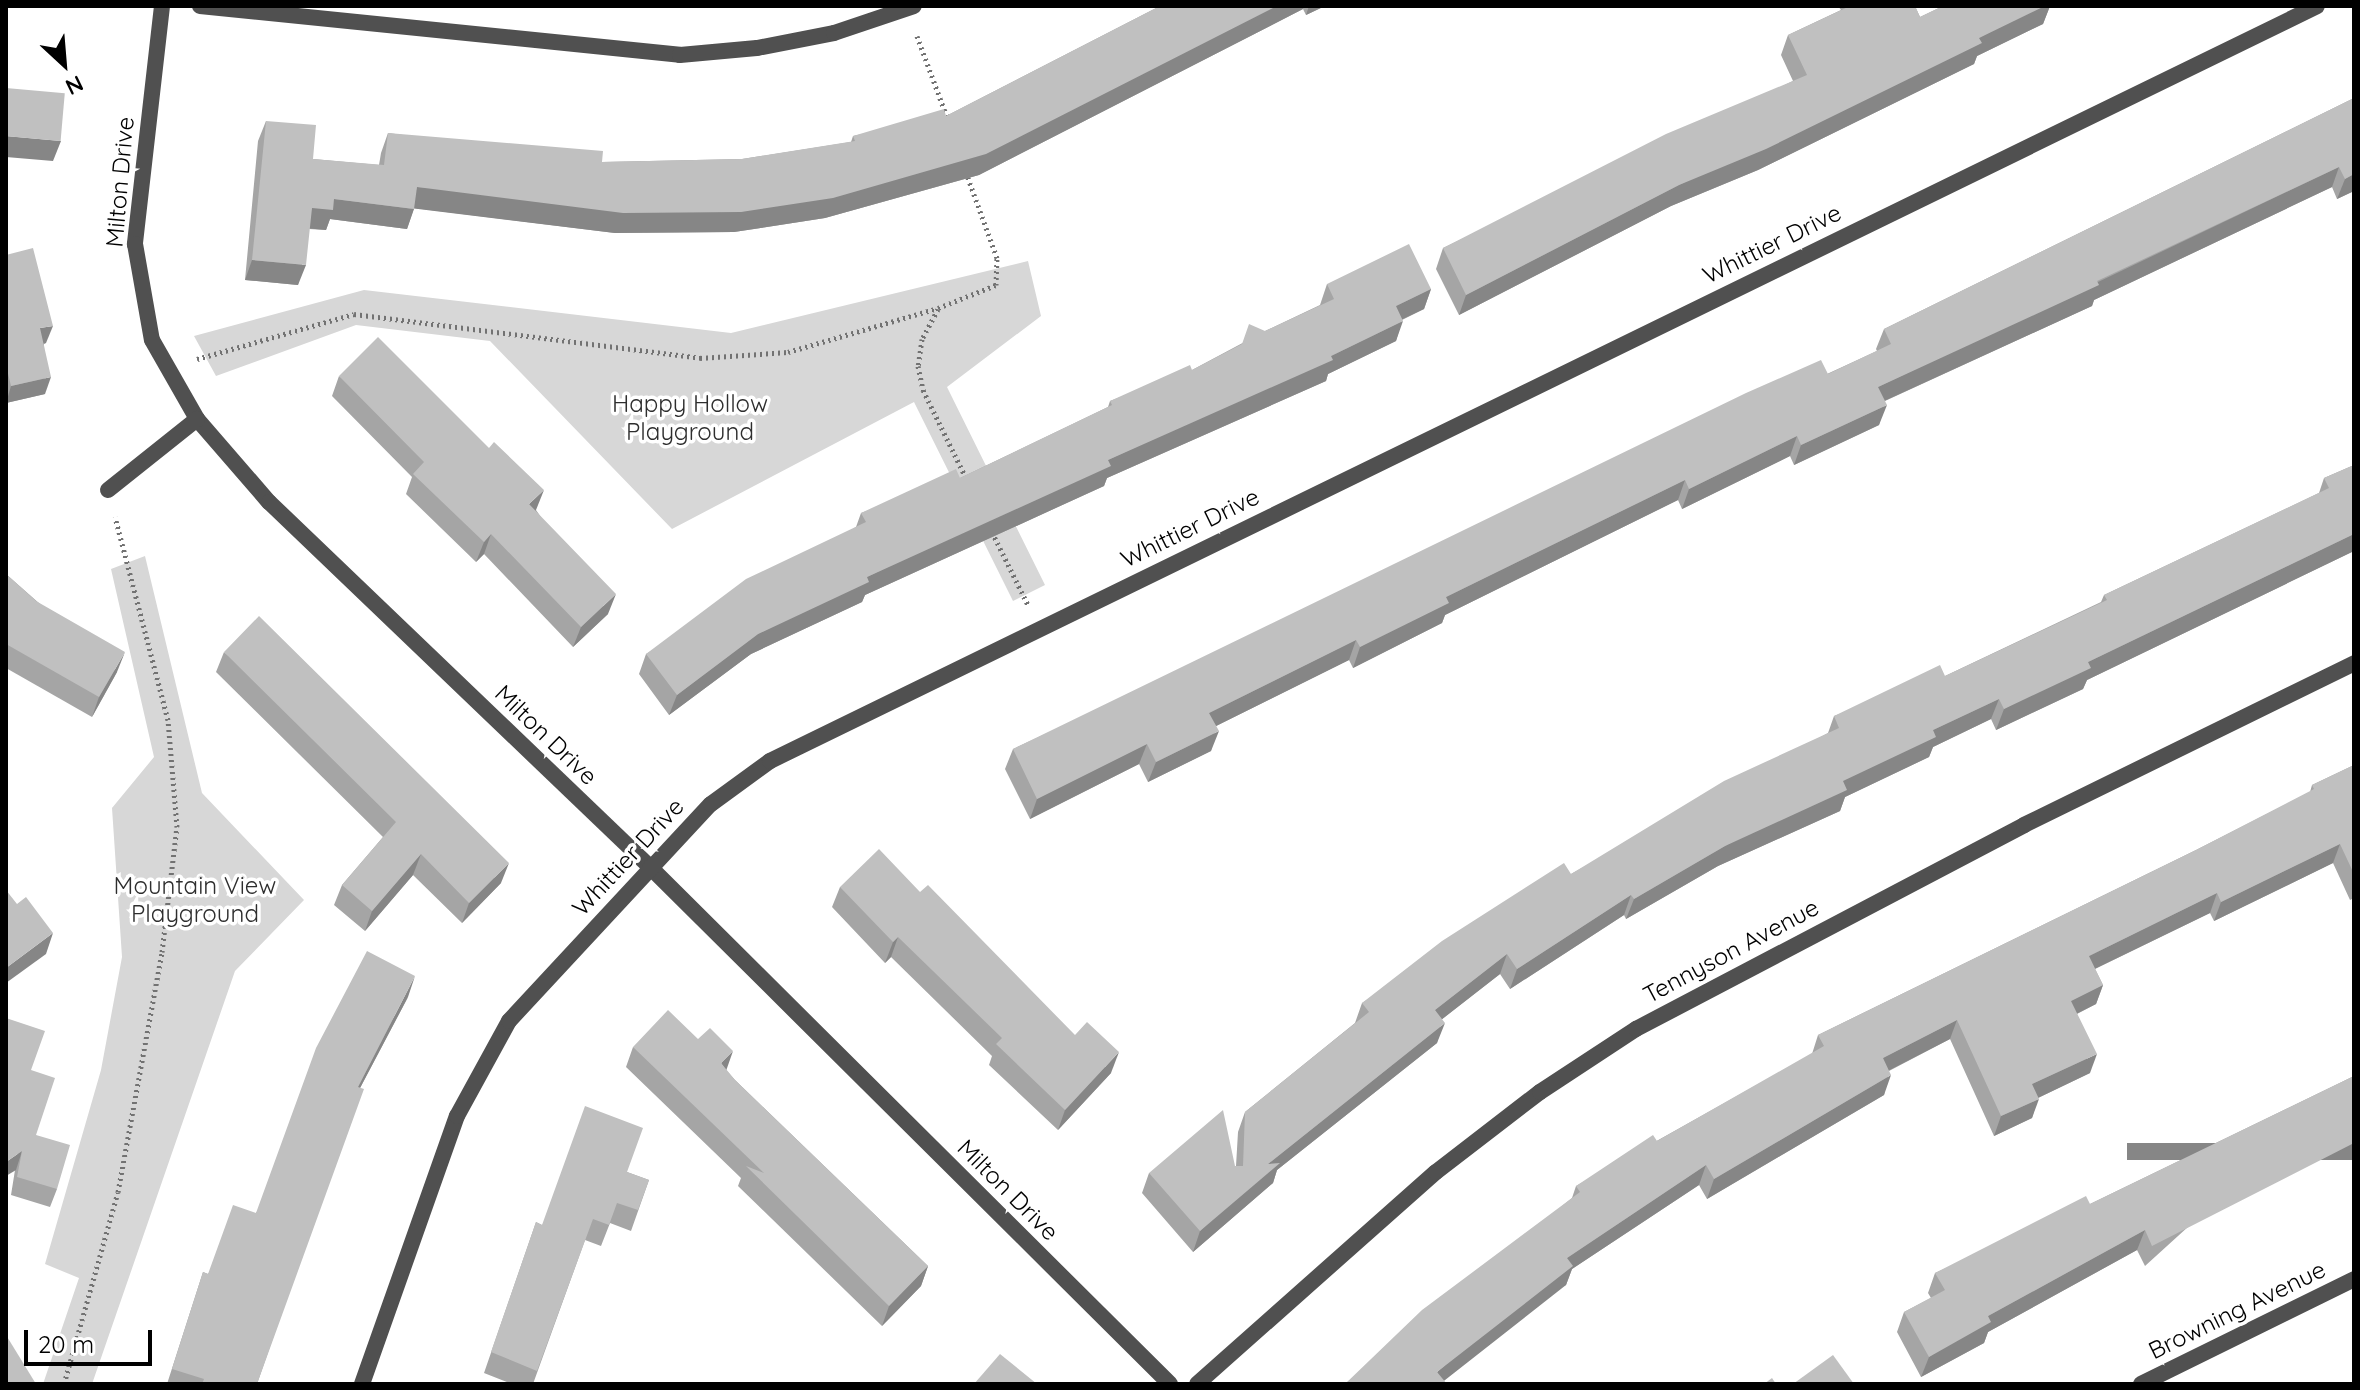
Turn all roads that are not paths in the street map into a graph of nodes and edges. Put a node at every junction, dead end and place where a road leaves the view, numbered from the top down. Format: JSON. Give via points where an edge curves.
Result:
{"nodes":[{"id":1,"x":162,"y":6,"type":"edge"},
{"id":2,"x":200,"y":6,"type":"edge"},
{"id":3,"x":2317,"y":6,"type":"edge"},
{"id":4,"x":911,"y":8,"type":"edge"},
{"id":5,"x":197,"y":419,"type":"junction"},
{"id":6,"x":108,"y":490,"type":"road end"},
{"id":7,"x":2354,"y":663,"type":"edge"},
{"id":8,"x":650,"y":867,"type":"junction"},
{"id":9,"x":2354,"y":1279,"type":"edge"},
{"id":10,"x":362,"y":1384,"type":"edge"},
{"id":11,"x":1170,"y":1384,"type":"edge"},
{"id":12,"x":1197,"y":1384,"type":"edge"},
{"id":13,"x":2141,"y":1384,"type":"edge"}],
"edges":[{"from":1,"to":5,"type":"street","name":"Milton Drive","via":[[135,244],[140,296],[166,369]]},
{"from":2,"to":4,"type":"street","via":[[680,55],[819,36]]},
{"from":3,"to":8,"type":"street","name":"Whittier Drive","via":[[770,761],[711,804]]},
{"from":5,"to":6,"type":"street"},
{"from":5,"to":8,"type":"street","name":"Milton Drive","via":[[269,502]]},
{"from":7,"to":12,"type":"street","name":"Tennyson Avenue","via":[[2024,825],[1636,1029],[1540,1092],[1436,1172]]},
{"from":8,"to":10,"type":"street","name":"Whittier Drive","via":[[509,1021],[480,1067],[457,1116]]},
{"from":8,"to":11,"type":"street","name":"Milton Drive"},
{"from":9,"to":13,"type":"street","name":"Browning Avenue"}]}
